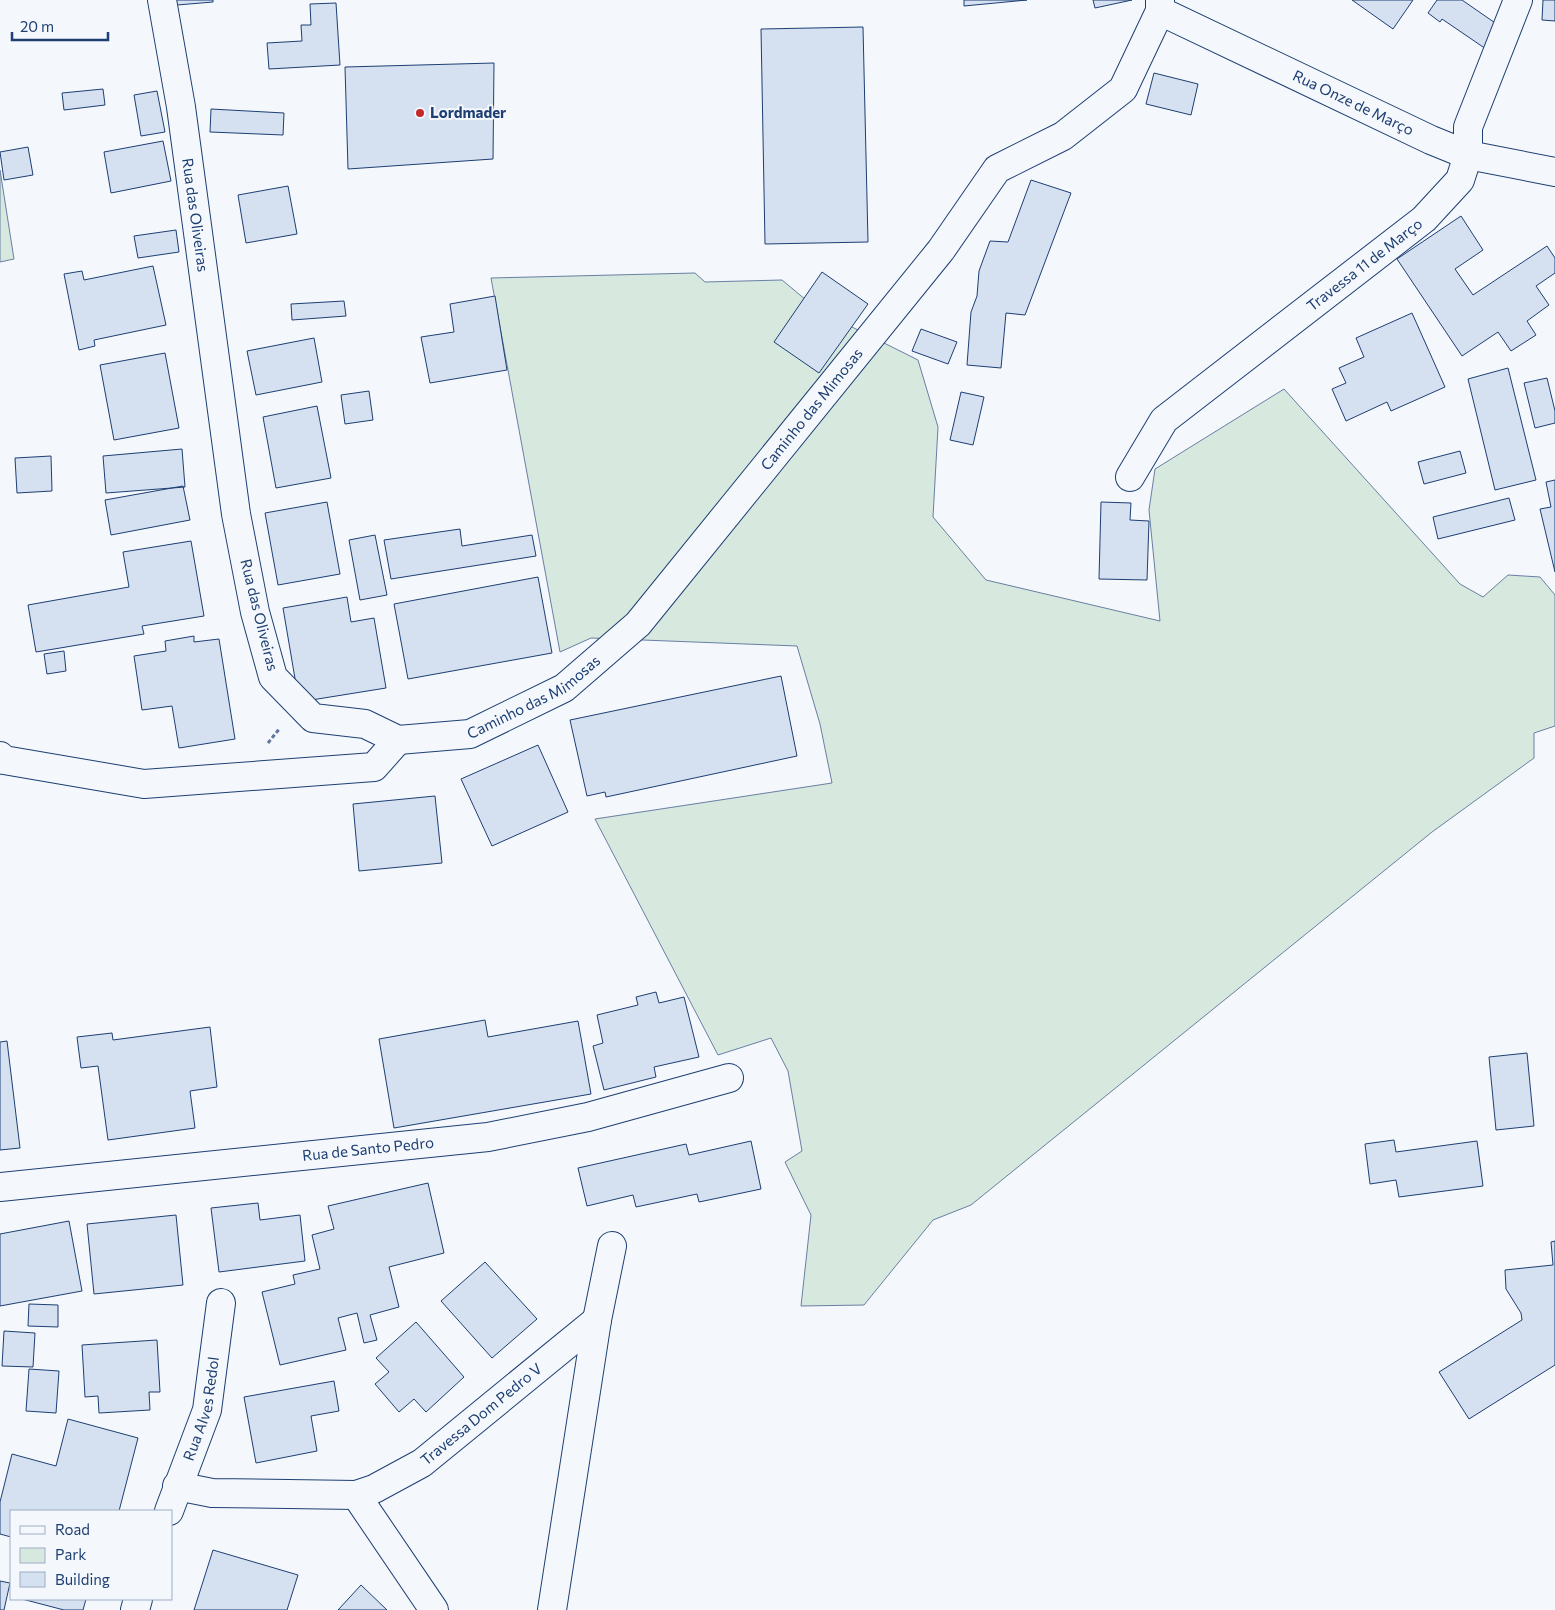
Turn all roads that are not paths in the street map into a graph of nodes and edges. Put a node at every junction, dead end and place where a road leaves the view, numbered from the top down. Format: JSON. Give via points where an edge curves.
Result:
{"nodes":[{"id":1,"x":162,"y":0,"type":"edge"},
{"id":2,"x":1518,"y":0,"type":"edge"},
{"id":3,"x":1160,"y":6,"type":"edge"},
{"id":4,"x":1468,"y":155,"type":"junction"},
{"id":5,"x":1555,"y":172,"type":"edge"},
{"id":6,"x":1130,"y":477,"type":"dead end"},
{"id":7,"x":398,"y":740,"type":"junction"},
{"id":8,"x":0,"y":756,"type":"edge"},
{"id":9,"x":729,"y":1078,"type":"dead end"},
{"id":10,"x":0,"y":1188,"type":"edge"},
{"id":11,"x":612,"y":1246,"type":"dead end"},
{"id":12,"x":221,"y":1303,"type":"dead end"},
{"id":13,"x":598,"y":1320,"type":"junction"},
{"id":14,"x":356,"y":1495,"type":"junction"},
{"id":15,"x":173,"y":1499,"type":"edge"},
{"id":16,"x":434,"y":1610,"type":"edge"},
{"id":17,"x":552,"y":1610,"type":"edge"}],
"edges":[{"from":1,"to":7,"type":"street","name":"Rua das Oliveiras","via":[[181,107],[236,514],[255,612],[273,677],[313,718],[365,724]]},
{"from":2,"to":4,"type":"street","name":"Travessa 11 de Março","via":[[1468,127]]},
{"from":3,"to":4,"type":"street","name":"Rua Onze de Março","via":[[1431,140]]},
{"from":3,"to":7,"type":"street","name":"Caminho das Mimosas","via":[[1123,89],[1063,136],[996,169],[941,250],[638,624],[564,688],[470,734]]},
{"from":4,"to":5,"type":"street","name":"Rua Onze de Março"},
{"from":4,"to":6,"type":"street","name":"Travessa 11 de Março","via":[[1460,180],[1424,219],[1164,420]]},
{"from":7,"to":8,"type":"street","via":[[374,766],[144,784],[4,760]]},
{"from":9,"to":10,"type":"street","name":"Rua de Santo Pedro","via":[[588,1117],[488,1137]]},
{"from":11,"to":13,"type":"street"},
{"from":12,"to":15,"type":"street","name":"Rua Alves Redol","via":[[206,1410]]},
{"from":13,"to":14,"type":"street","name":"Travessa Dom Pedro V","via":[[422,1463],[374,1490]]},
{"from":13,"to":17,"type":"street"},
{"from":14,"to":15,"type":"street","name":"Travessa Dom Pedro V","via":[[212,1493]]},
{"from":14,"to":16,"type":"street"}]}
